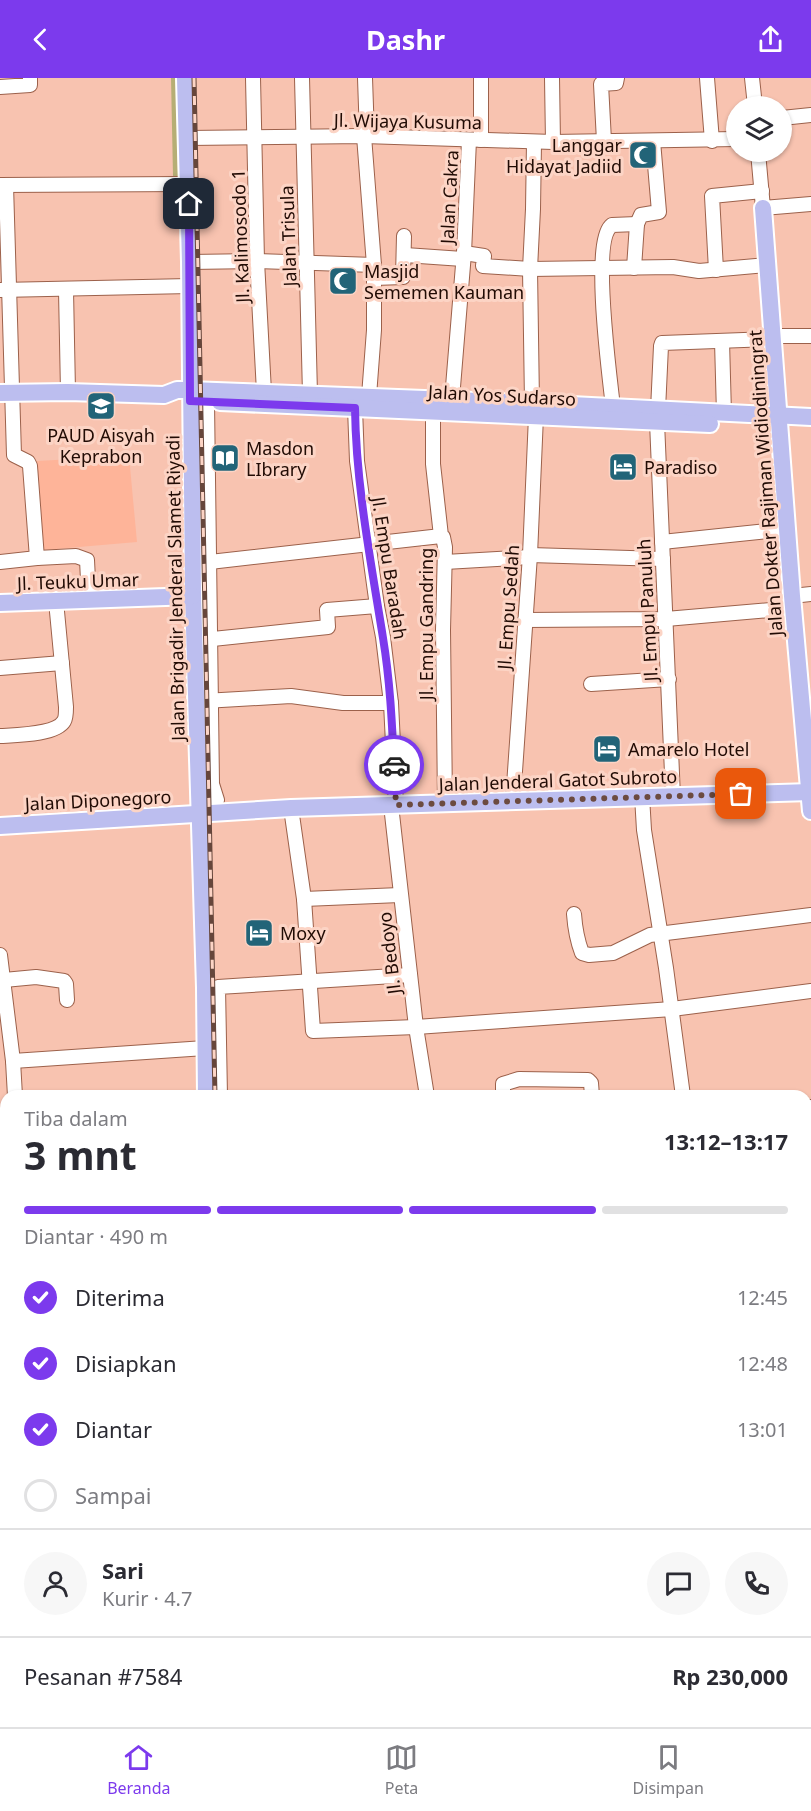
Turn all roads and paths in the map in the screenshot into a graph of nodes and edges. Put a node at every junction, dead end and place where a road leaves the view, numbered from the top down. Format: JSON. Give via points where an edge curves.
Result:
{"nodes":[{"id":1,"x":30,"y":78,"type":"edge"},
{"id":2,"x":185,"y":78,"type":"edge"},
{"id":3,"x":253,"y":78,"type":"edge"},
{"id":4,"x":302,"y":78,"type":"edge"},
{"id":5,"x":365,"y":78,"type":"edge"},
{"id":6,"x":481,"y":78,"type":"edge"},
{"id":7,"x":552,"y":78,"type":"edge"},
{"id":8,"x":616,"y":78,"type":"edge"},
{"id":9,"x":707,"y":78,"type":"edge"},
{"id":10,"x":752,"y":78,"type":"edge"},
{"id":11,"x":0,"y":87,"type":"edge"},
{"id":12,"x":753,"y":96,"type":"edge"},
{"id":13,"x":811,"y":115,"type":"edge"},
{"id":14,"x":792,"y":117,"type":"edge"},
{"id":15,"x":366,"y":136,"type":"junction"},
{"id":16,"x":255,"y":137,"type":"junction"},
{"id":17,"x":304,"y":137,"type":"junction"},
{"id":18,"x":187,"y":138,"type":"junction"},
{"id":19,"x":475,"y":140,"type":"junction"},
{"id":20,"x":726,"y":140,"type":"edge"},
{"id":21,"x":604,"y":141,"type":"junction"},
{"id":22,"x":653,"y":141,"type":"junction"},
{"id":23,"x":712,"y":141,"type":"junction"},
{"id":24,"x":534,"y":142,"type":"junction"},
{"id":25,"x":553,"y":142,"type":"junction"},
{"id":26,"x":759,"y":162,"type":"edge"},
{"id":27,"x":188,"y":184,"type":"junction"},
{"id":28,"x":3,"y":185,"type":"edge"},
{"id":29,"x":762,"y":199,"type":"junction"},
{"id":30,"x":811,"y":204,"type":"edge"},
{"id":31,"x":637,"y":224,"type":"junction"},
{"id":32,"x":405,"y":236,"type":"dead end"},
{"id":33,"x":405,"y":255,"type":"junction"},
{"id":34,"x":464,"y":256,"type":"junction"},
{"id":35,"x":257,"y":261,"type":"junction"},
{"id":36,"x":190,"y":262,"type":"junction"},
{"id":37,"x":307,"y":263,"type":"junction"},
{"id":38,"x":767,"y":265,"type":"junction"},
{"id":39,"x":603,"y":268,"type":"junction"},
{"id":40,"x":634,"y":268,"type":"junction"},
{"id":41,"x":530,"y":269,"type":"junction"},
{"id":42,"x":716,"y":270,"type":"junction"},
{"id":43,"x":374,"y":271,"type":"junction"},
{"id":44,"x":190,"y":286,"type":"junction"},
{"id":45,"x":4,"y":290,"type":"edge"},
{"id":46,"x":66,"y":290,"type":"junction"},
{"id":47,"x":811,"y":336,"type":"edge"},
{"id":48,"x":774,"y":338,"type":"junction"},
{"id":49,"x":722,"y":341,"type":"junction"},
{"id":50,"x":68,"y":392,"type":"junction"},
{"id":51,"x":264,"y":392,"type":"junction"},
{"id":52,"x":5,"y":393,"type":"edge"},
{"id":53,"x":310,"y":394,"type":"junction"},
{"id":54,"x":199,"y":396,"type":"junction"},
{"id":55,"x":369,"y":396,"type":"junction"},
{"id":56,"x":452,"y":399,"type":"junction"},
{"id":57,"x":613,"y":407,"type":"junction"},
{"id":58,"x":355,"y":408,"type":"junction"},
{"id":59,"x":433,"y":411,"type":"junction"},
{"id":60,"x":534,"y":412,"type":"junction"},
{"id":61,"x":724,"y":414,"type":"junction"},
{"id":62,"x":658,"y":416,"type":"junction"},
{"id":63,"x":811,"y":417,"type":"edge"},
{"id":64,"x":780,"y":422,"type":"junction"},
{"id":65,"x":811,"y":428,"type":"edge"},
{"id":66,"x":787,"y":529,"type":"junction"},
{"id":67,"x":441,"y":536,"type":"junction"},
{"id":68,"x":662,"y":542,"type":"junction"},
{"id":69,"x":368,"y":545,"type":"junction"},
{"id":70,"x":530,"y":556,"type":"junction"},
{"id":71,"x":37,"y":558,"type":"junction"},
{"id":72,"x":663,"y":559,"type":"junction"},
{"id":73,"x":0,"y":562,"type":"edge"},
{"id":74,"x":445,"y":562,"type":"junction"},
{"id":75,"x":201,"y":563,"type":"junction"},
{"id":76,"x":811,"y":594,"type":"edge"},
{"id":77,"x":193,"y":596,"type":"junction"},
{"id":78,"x":89,"y":600,"type":"junction"},
{"id":79,"x":56,"y":602,"type":"junction"},
{"id":80,"x":793,"y":602,"type":"junction"},
{"id":81,"x":0,"y":603,"type":"edge"},
{"id":82,"x":377,"y":606,"type":"junction"},
{"id":83,"x":666,"y":619,"type":"junction"},
{"id":84,"x":525,"y":620,"type":"junction"},
{"id":85,"x":203,"y":640,"type":"junction"},
{"id":86,"x":62,"y":663,"type":"junction"},
{"id":87,"x":0,"y":668,"type":"edge"},
{"id":88,"x":669,"y":680,"type":"junction"},
{"id":89,"x":591,"y":684,"type":"dead end"},
{"id":90,"x":204,"y":701,"type":"junction"},
{"id":91,"x":391,"y":703,"type":"junction"},
{"id":92,"x":0,"y":736,"type":"edge"},
{"id":93,"x":810,"y":792,"type":"edge"},
{"id":94,"x":642,"y":796,"type":"junction"},
{"id":95,"x":673,"y":797,"type":"junction"},
{"id":96,"x":217,"y":800,"type":"dead end"},
{"id":97,"x":513,"y":800,"type":"junction"},
{"id":98,"x":446,"y":803,"type":"junction"},
{"id":99,"x":394,"y":805,"type":"junction"},
{"id":100,"x":291,"y":808,"type":"junction"},
{"id":101,"x":811,"y":811,"type":"edge"},
{"id":102,"x":199,"y":814,"type":"junction"},
{"id":103,"x":0,"y":826,"type":"edge"},
{"id":104,"x":400,"y":895,"type":"junction"},
{"id":105,"x":304,"y":898,"type":"junction"},
{"id":106,"x":574,"y":914,"type":"dead end"},
{"id":107,"x":811,"y":915,"type":"edge"},
{"id":108,"x":660,"y":934,"type":"junction"},
{"id":109,"x":0,"y":955,"type":"edge"},
{"id":110,"x":410,"y":975,"type":"junction"},
{"id":111,"x":4,"y":980,"type":"junction"},
{"id":112,"x":309,"y":981,"type":"junction"},
{"id":113,"x":811,"y":991,"type":"edge"},
{"id":114,"x":67,"y":1000,"type":"dead end"},
{"id":115,"x":672,"y":1009,"type":"junction"},
{"id":116,"x":416,"y":1027,"type":"junction"},
{"id":117,"x":205,"y":1048,"type":"junction"},
{"id":118,"x":13,"y":1061,"type":"junction"},
{"id":119,"x":15,"y":1090,"type":"edge"},
{"id":120,"x":206,"y":1090,"type":"edge"},
{"id":121,"x":220,"y":1090,"type":"edge"},
{"id":122,"x":426,"y":1090,"type":"edge"},
{"id":123,"x":504,"y":1090,"type":"edge"},
{"id":124,"x":592,"y":1090,"type":"edge"},
{"id":125,"x":682,"y":1090,"type":"edge"}],
"edges":[{"from":1,"to":11,"type":"street","via":[[30,85]]},
{"from":2,"to":18,"type":"main road","name":"Jalan Brigadir Jenderal Slamet Riyadi"},
{"from":3,"to":16,"type":"street","name":"Jl. Kalimosodo 1"},
{"from":4,"to":17,"type":"street","name":"Jalan Trisula"},
{"from":5,"to":15,"type":"street"},
{"from":6,"to":19,"type":"street","name":"Jalan Cakra"},
{"from":7,"to":25,"type":"street"},
{"from":8,"to":21,"type":"street","via":[[616,83],[597,84]]},
{"from":9,"to":23,"type":"street"},
{"from":10,"to":12,"type":"street"},
{"from":13,"to":14,"type":"street"},
{"from":15,"to":17,"type":"street","name":"Jl. Wijaya Kusuma"},
{"from":15,"to":19,"type":"street","name":"Jl. Wijaya Kusuma"},
{"from":15,"to":43,"type":"street"},
{"from":16,"to":17,"type":"street","name":"Jl. Wijaya Kusuma"},
{"from":16,"to":18,"type":"street","name":"Jl. Wijaya Kusuma"},
{"from":16,"to":35,"type":"street","name":"Jl. Kalimosodo 1"},
{"from":17,"to":37,"type":"street","name":"Jalan Trisula"},
{"from":18,"to":27,"type":"main road","name":"Jalan Brigadir Jenderal Slamet Riyadi"},
{"from":19,"to":24,"type":"street","name":"Jl. Wijaya Kusuma"},
{"from":19,"to":34,"type":"street","name":"Jalan Cakra"},
{"from":20,"to":23,"type":"street","name":"Jl. Wijaya Kusuma"},
{"from":21,"to":22,"type":"street","name":"Jl. Wijaya Kusuma"},
{"from":21,"to":25,"type":"street","name":"Jl. Wijaya Kusuma"},
{"from":22,"to":23,"type":"street","name":"Jl. Wijaya Kusuma"},
{"from":22,"to":31,"type":"street","via":[[659,213],[642,213]]},
{"from":24,"to":25,"type":"street","name":"Jl. Wijaya Kusuma"},
{"from":24,"to":41,"type":"street","name":"Jl. Empu Sedah"},
{"from":26,"to":29,"type":"street","name":"Jalan Dokter Rajiman Widiodiningrat"},
{"from":27,"to":28,"type":"street"},
{"from":27,"to":36,"type":"main road","name":"Jalan Brigadir Jenderal Slamet Riyadi"},
{"from":28,"to":45,"type":"street"},
{"from":29,"to":30,"type":"street"},
{"from":29,"to":38,"type":"main road","name":"Jalan Dokter Rajiman Widiodiningrat"},
{"from":29,"to":42,"type":"street","via":[[712,196]]},
{"from":31,"to":39,"type":"street","via":[[608,228]]},
{"from":31,"to":40,"type":"street"},
{"from":32,"to":33,"type":"street"},
{"from":33,"to":34,"type":"street"},
{"from":33,"to":43,"type":"street","via":[[404,277]]},
{"from":34,"to":41,"type":"street","via":[[484,256],[483,266]]},
{"from":34,"to":56,"type":"street","name":"Jalan Cakra"},
{"from":35,"to":36,"type":"street"},
{"from":35,"to":37,"type":"street"},
{"from":35,"to":51,"type":"street","name":"Jl. Kalimosodo 1"},
{"from":36,"to":44,"type":"main road","name":"Jalan Brigadir Jenderal Slamet Riyadi"},
{"from":37,"to":43,"type":"street"},
{"from":37,"to":53,"type":"street","name":"Jalan Trisula"},
{"from":38,"to":42,"type":"street"},
{"from":38,"to":48,"type":"main road","name":"Jalan Dokter Rajiman Widiodiningrat"},
{"from":39,"to":40,"type":"street"},
{"from":39,"to":41,"type":"street"},
{"from":39,"to":57,"type":"street","via":[[604,327]]},
{"from":40,"to":42,"type":"street"},
{"from":41,"to":60,"type":"street","name":"Jl. Empu Sedah"},
{"from":43,"to":55,"type":"street"},
{"from":44,"to":46,"type":"street"},
{"from":44,"to":54,"type":"main road","name":"Jalan Brigadir Jenderal Slamet Riyadi"},
{"from":45,"to":46,"type":"street"},
{"from":45,"to":52,"type":"street"},
{"from":46,"to":50,"type":"street"},
{"from":47,"to":48,"type":"street"},
{"from":48,"to":49,"type":"street"},
{"from":48,"to":64,"type":"main road","name":"Jalan Dokter Rajiman Widiodiningrat"},
{"from":49,"to":61,"type":"street"},
{"from":49,"to":62,"type":"street","name":"Jl. Empu Panuluh","via":[[662,343]]},
{"from":50,"to":52,"type":"main road"},
{"from":50,"to":54,"type":"main road","via":[[164,395],[177,390]]},
{"from":51,"to":53,"type":"main road","name":"Jalan Yos Sudarso"},
{"from":51,"to":54,"type":"main road","name":"Jalan Yos Sudarso"},
{"from":52,"to":71,"type":"street","via":[[14,455],[30,466]]},
{"from":53,"to":55,"type":"main road","name":"Jalan Yos Sudarso"},
{"from":54,"to":58,"type":"main road","name":"Jalan Yos Sudarso"},
{"from":54,"to":75,"type":"main road","name":"Jalan Brigadir Jenderal Slamet Riyadi"},
{"from":55,"to":56,"type":"main road","name":"Jalan Yos Sudarso"},
{"from":56,"to":60,"type":"main road","name":"Jalan Yos Sudarso"},
{"from":57,"to":60,"type":"main road","name":"Jalan Yos Sudarso"},
{"from":57,"to":62,"type":"main road","name":"Jalan Yos Sudarso"},
{"from":58,"to":59,"type":"main road","name":"Jalan Yos Sudarso"},
{"from":58,"to":69,"type":"street","name":"Jl. Empu Baradah","via":[[357,461]]},
{"from":59,"to":60,"type":"main road","name":"Jalan Yos Sudarso"},
{"from":59,"to":67,"type":"street","name":"Jl. Empu Gandring","via":[[432,450]]},
{"from":60,"to":62,"type":"main road","name":"Jalan Yos Sudarso"},
{"from":60,"to":70,"type":"street","name":"Jl. Empu Sedah"},
{"from":61,"to":62,"type":"main road","name":"Jalan Yos Sudarso"},
{"from":61,"to":64,"type":"main road","name":"Jalan Yos Sudarso"},
{"from":62,"to":64,"type":"main road","name":"Jalan Yos Sudarso"},
{"from":62,"to":68,"type":"street","name":"Jl. Empu Panuluh"},
{"from":63,"to":64,"type":"main road","name":"Jalan Yos Sudarso"},
{"from":64,"to":65,"type":"main road","name":"Jalan Yos Sudarso"},
{"from":64,"to":66,"type":"main road","name":"Jalan Dokter Rajiman Widiodiningrat"},
{"from":66,"to":68,"type":"street"},
{"from":66,"to":80,"type":"main road","name":"Jalan Dokter Rajiman Widiodiningrat"},
{"from":67,"to":69,"type":"street"},
{"from":67,"to":74,"type":"street","name":"Jl. Empu Gandring"},
{"from":68,"to":72,"type":"street","name":"Jl. Empu Panuluh"},
{"from":69,"to":75,"type":"street"},
{"from":69,"to":82,"type":"street","name":"Jl. Empu Baradah"},
{"from":70,"to":72,"type":"street"},
{"from":70,"to":74,"type":"street"},
{"from":70,"to":84,"type":"street","name":"Jl. Empu Sedah"},
{"from":71,"to":73,"type":"street"},
{"from":71,"to":78,"type":"street","via":[[76,556],[87,560]]},
{"from":72,"to":83,"type":"street","name":"Jl. Empu Panuluh"},
{"from":74,"to":98,"type":"street","name":"Jl. Empu Gandring"},
{"from":75,"to":77,"type":"main road","name":"Jalan Brigadir Jenderal Slamet Riyadi"},
{"from":75,"to":85,"type":"street"},
{"from":76,"to":80,"type":"street"},
{"from":77,"to":78,"type":"main road","name":"Jl. Teuku Umar"},
{"from":77,"to":85,"type":"main road","name":"Jalan Brigadir Jenderal Slamet Riyadi"},
{"from":78,"to":79,"type":"main road","name":"Jl. Teuku Umar"},
{"from":79,"to":81,"type":"main road","name":"Jl. Teuku Umar"},
{"from":79,"to":86,"type":"street"},
{"from":80,"to":83,"type":"street"},
{"from":80,"to":93,"type":"main road","name":"Jalan Dokter Rajiman Widiodiningrat"},
{"from":82,"to":85,"type":"street","via":[[328,609],[328,627]]},
{"from":82,"to":91,"type":"street","name":"Jl. Empu Baradah"},
{"from":83,"to":84,"type":"street"},
{"from":83,"to":88,"type":"street","name":"Jl. Empu Panuluh"},
{"from":84,"to":97,"type":"street","name":"Jl. Empu Sedah"},
{"from":85,"to":90,"type":"main road","name":"Jalan Brigadir Jenderal Slamet Riyadi"},
{"from":86,"to":87,"type":"street"},
{"from":86,"to":92,"type":"street","via":[[64,721],[45,731]]},
{"from":88,"to":89,"type":"street"},
{"from":88,"to":95,"type":"street","name":"Jl. Empu Panuluh"},
{"from":90,"to":91,"type":"street","via":[[291,696],[349,704]]},
{"from":90,"to":96,"type":"street"},
{"from":90,"to":102,"type":"main road","name":"Jalan Brigadir Jenderal Slamet Riyadi"},
{"from":91,"to":99,"type":"street","name":"Jl. Empu Baradah"},
{"from":93,"to":95,"type":"main road","name":"Jalan Jenderal Gatot Subroto"},
{"from":93,"to":101,"type":"main road","name":"Jalan Dokter Rajiman Widiodiningrat"},
{"from":94,"to":95,"type":"main road","name":"Jalan Jenderal Gatot Subroto"},
{"from":94,"to":97,"type":"main road","name":"Jalan Jenderal Gatot Subroto"},
{"from":94,"to":108,"type":"street"},
{"from":97,"to":98,"type":"main road","name":"Jalan Jenderal Gatot Subroto"},
{"from":98,"to":99,"type":"main road","name":"Jalan Jenderal Gatot Subroto"},
{"from":99,"to":100,"type":"main road","name":"Jalan Jenderal Gatot Subroto"},
{"from":99,"to":104,"type":"street","name":"Jl. Bedoyo"},
{"from":100,"to":102,"type":"main road","name":"Jalan Jenderal Gatot Subroto"},
{"from":100,"to":105,"type":"street"},
{"from":102,"to":103,"type":"main road","name":"Jalan Diponegoro"},
{"from":102,"to":117,"type":"main road","name":"Jalan Brigadir Jenderal Slamet Riyadi"},
{"from":104,"to":105,"type":"street"},
{"from":104,"to":110,"type":"street","name":"Jl. Bedoyo"},
{"from":105,"to":112,"type":"street"},
{"from":106,"to":108,"type":"street","via":[[579,946],[582,953],[589,955],[613,953]]},
{"from":107,"to":108,"type":"street"},
{"from":108,"to":115,"type":"street"},
{"from":109,"to":111,"type":"street"},
{"from":110,"to":112,"type":"street"},
{"from":110,"to":116,"type":"street","name":"Jl. Bedoyo"},
{"from":111,"to":114,"type":"street","via":[[36,977],[64,981]]},
{"from":111,"to":118,"type":"street"},
{"from":112,"to":116,"type":"street","via":[[313,1031]]},
{"from":112,"to":121,"type":"street","via":[[218,987]]},
{"from":113,"to":115,"type":"street"},
{"from":115,"to":116,"type":"street"},
{"from":115,"to":125,"type":"street"},
{"from":116,"to":122,"type":"street","name":"Jl. Bedoyo"},
{"from":117,"to":118,"type":"street"},
{"from":117,"to":120,"type":"main road","name":"Jalan Brigadir Jenderal Slamet Riyadi"},
{"from":118,"to":119,"type":"street"},
{"from":123,"to":124,"type":"street","via":[[504,1084],[519,1079],[588,1080]]}]}
